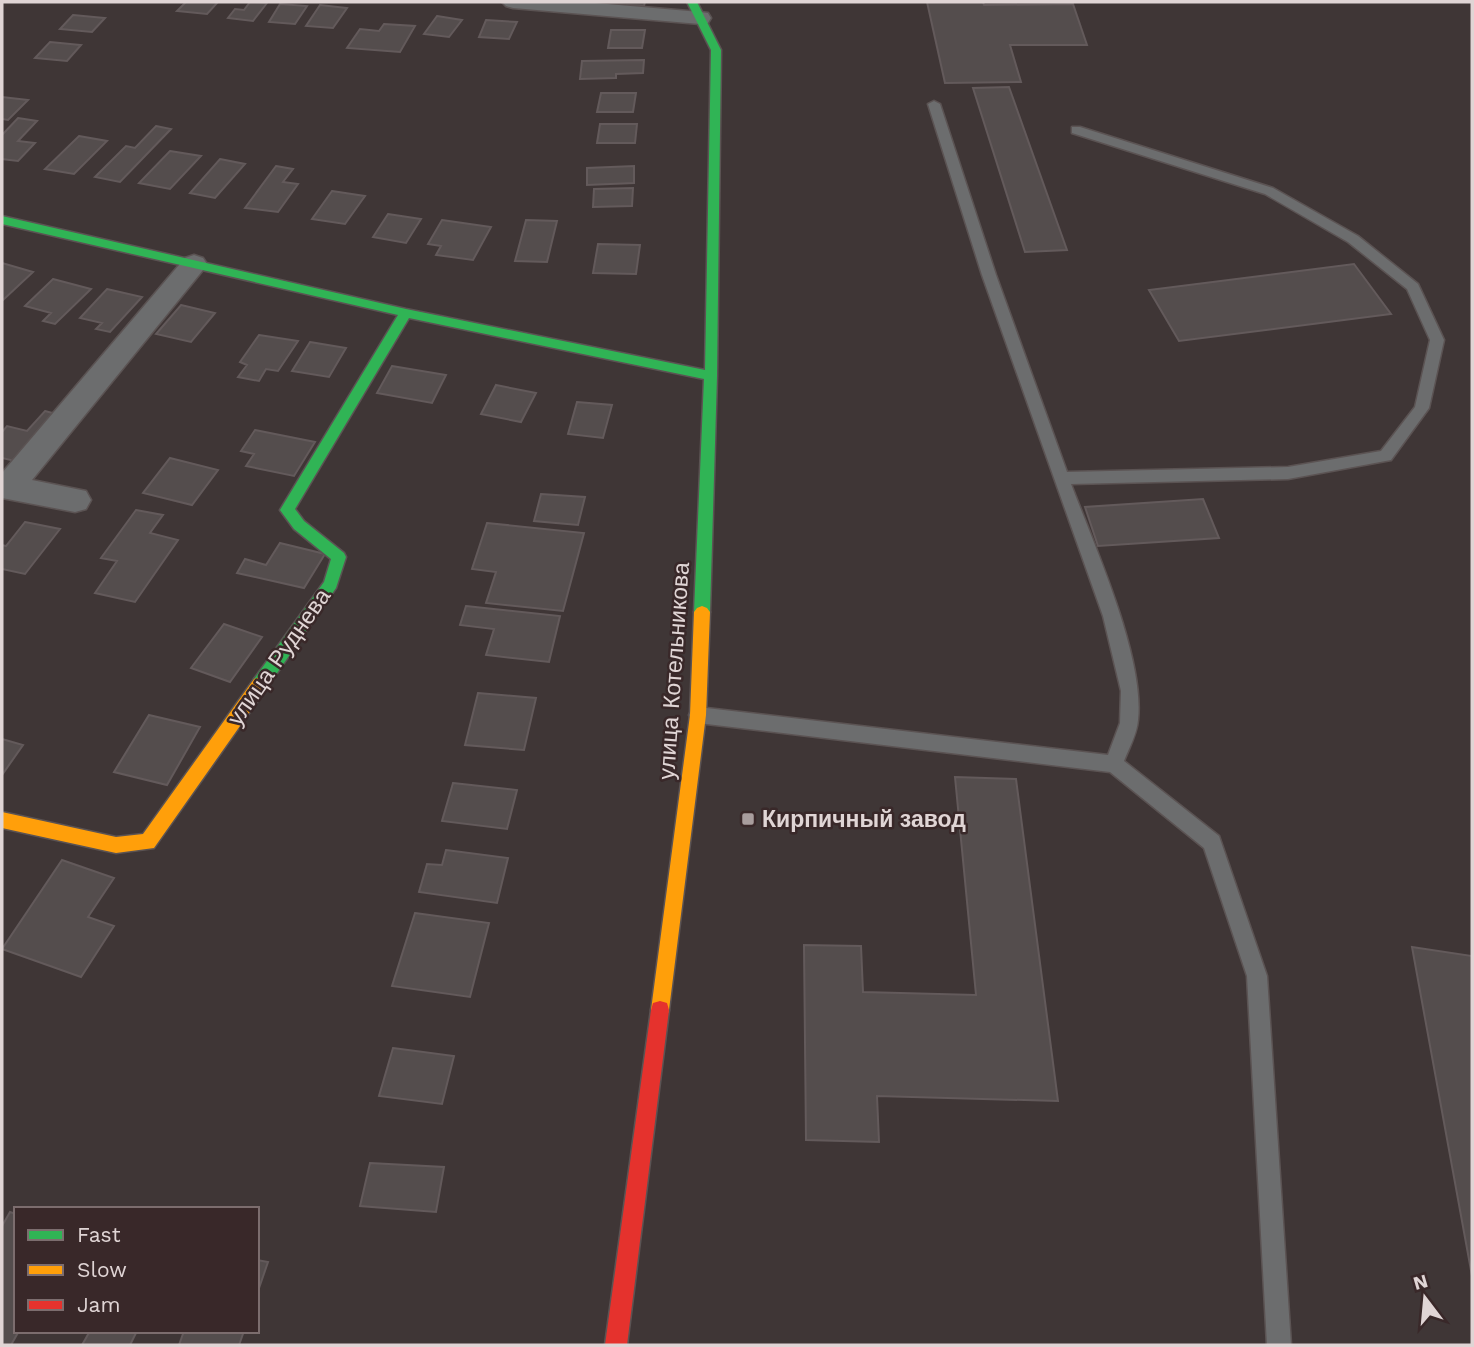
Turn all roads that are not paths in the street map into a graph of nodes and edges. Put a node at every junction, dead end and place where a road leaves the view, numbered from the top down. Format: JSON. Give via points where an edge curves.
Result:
{"nodes":[{"id":1,"x":513,"y":2,"type":"edge"},
{"id":2,"x":696,"y":10,"type":"edge"},
{"id":3,"x":934,"y":104,"type":"dead end"},
{"id":4,"x":1076,"y":130,"type":"dead end"},
{"id":5,"x":2,"y":220,"type":"edge"},
{"id":6,"x":194,"y":264,"type":"junction"},
{"id":7,"x":406,"y":313,"type":"junction"},
{"id":8,"x":711,"y":376,"type":"junction"},
{"id":9,"x":1060,"y":478,"type":"junction"},
{"id":10,"x":5,"y":486,"type":"edge"},
{"id":11,"x":75,"y":500,"type":"dead end"},
{"id":12,"x":698,"y":715,"type":"junction"},
{"id":13,"x":1114,"y":764,"type":"junction"},
{"id":14,"x":2,"y":820,"type":"edge"},
{"id":15,"x":616,"y":1345,"type":"edge"},
{"id":16,"x":1279,"y":1345,"type":"edge"}],
"edges":[{"from":1,"to":2,"type":"street"},
{"from":2,"to":8,"type":"street","name":"улица Котельникова","via":[[716,50]]},
{"from":3,"to":9,"type":"lane"},
{"from":4,"to":9,"type":"lane","via":[[1269,191],[1353,239],[1413,287],[1437,340],[1422,408],[1387,456],[1288,473]]},
{"from":5,"to":6,"type":"street"},
{"from":6,"to":7,"type":"street"},
{"from":6,"to":10,"type":"street"},
{"from":7,"to":8,"type":"street"},
{"from":7,"to":14,"type":"street","name":"улица Руднева","via":[[287,510],[339,557],[331,584],[148,842],[116,845]]},
{"from":8,"to":12,"type":"street","name":"улица Котельникова"},
{"from":9,"to":13,"type":"lane","via":[[1111,616],[1130,691],[1129,723]]},
{"from":10,"to":11,"type":"street"},
{"from":12,"to":13,"type":"lane"},
{"from":12,"to":15,"type":"street","name":"улица Котельникова"},
{"from":13,"to":16,"type":"lane","via":[[1212,842],[1257,976]]}]}
